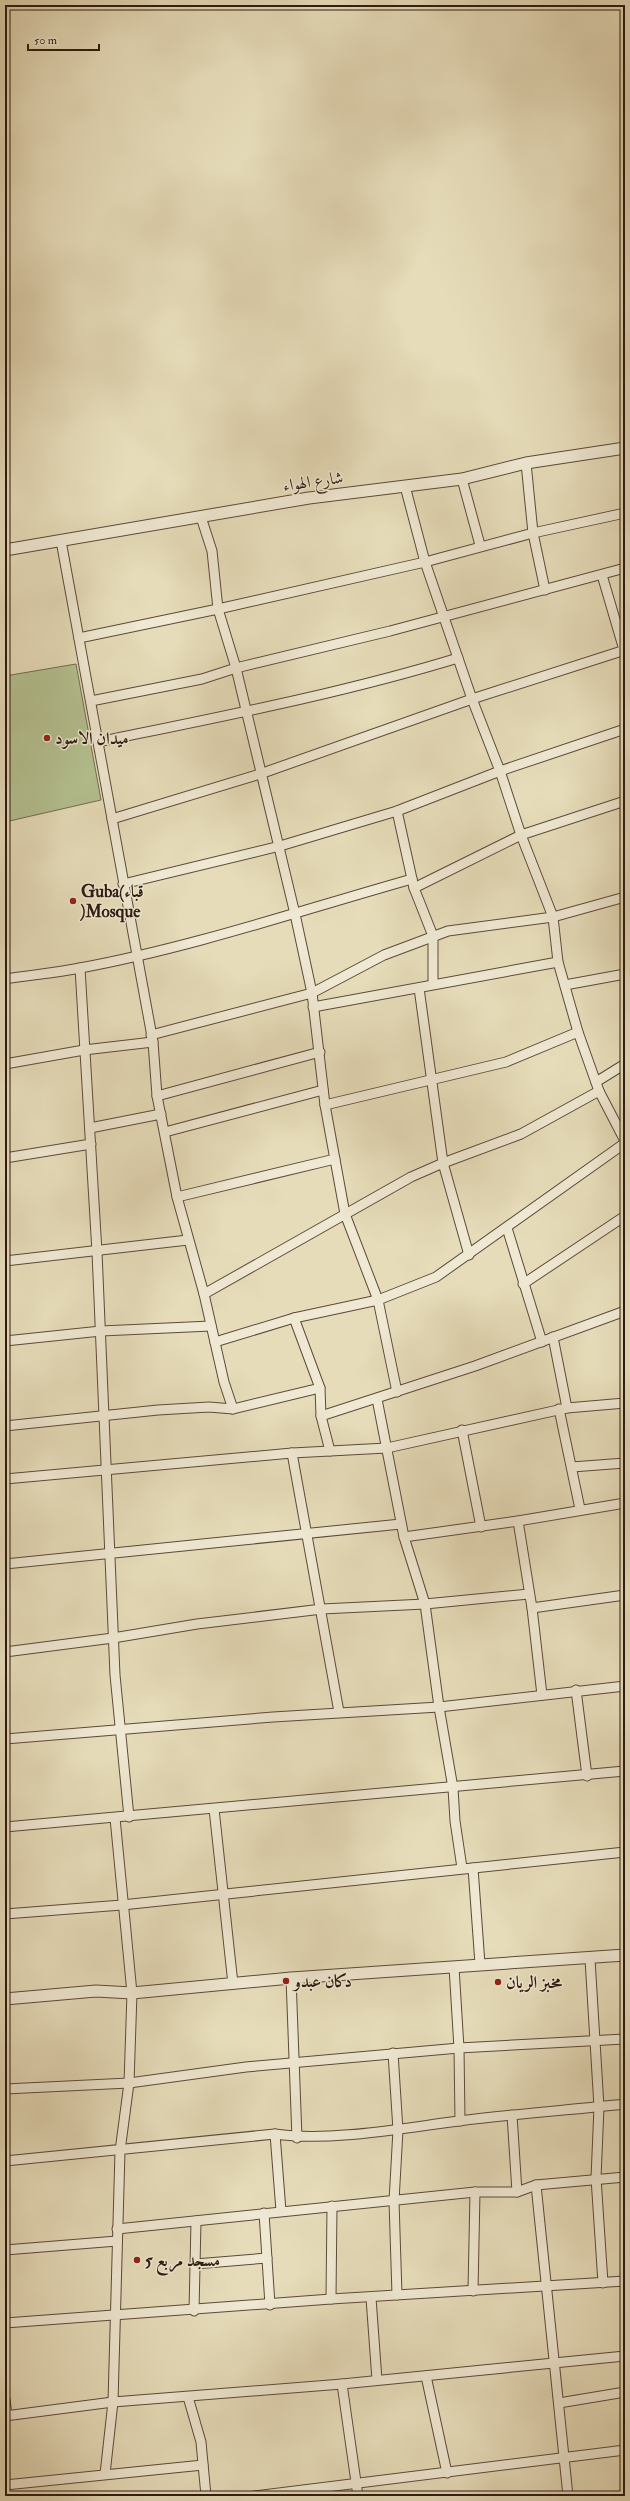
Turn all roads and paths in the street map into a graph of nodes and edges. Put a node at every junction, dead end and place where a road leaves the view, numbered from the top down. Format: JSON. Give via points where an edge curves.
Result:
{"nodes":[{"id":1,"x":625,"y":448,"type":"edge"},
{"id":2,"x":526,"y":463,"type":"junction"},
{"id":3,"x":462,"y":479,"type":"junction"},
{"id":4,"x":405,"y":486,"type":"junction"},
{"id":5,"x":625,"y":513,"type":"edge"},
{"id":6,"x":201,"y":517,"type":"junction"},
{"id":7,"x":533,"y":533,"type":"junction"},
{"id":8,"x":61,"y":541,"type":"junction"},
{"id":9,"x":480,"y":546,"type":"junction"},
{"id":10,"x":5,"y":550,"type":"edge"},
{"id":11,"x":425,"y":562,"type":"junction"},
{"id":12,"x":625,"y":568,"type":"edge"},
{"id":13,"x":602,"y":575,"type":"junction"},
{"id":14,"x":545,"y":590,"type":"junction"},
{"id":15,"x":218,"y":609,"type":"junction"},
{"id":16,"x":444,"y":616,"type":"junction"},
{"id":17,"x":79,"y":638,"type":"junction"},
{"id":18,"x":624,"y":650,"type":"edge"},
{"id":19,"x":458,"y":658,"type":"junction"},
{"id":20,"x":236,"y":668,"type":"junction"},
{"id":21,"x":472,"y":699,"type":"junction"},
{"id":22,"x":91,"y":701,"type":"junction"},
{"id":23,"x":245,"y":712,"type":"junction"},
{"id":24,"x":625,"y":729,"type":"edge"},
{"id":25,"x":98,"y":742,"type":"junction"},
{"id":26,"x":500,"y":771,"type":"junction"},
{"id":27,"x":260,"y":774,"type":"junction"},
{"id":28,"x":625,"y":801,"type":"edge"},
{"id":29,"x":397,"y":811,"type":"junction"},
{"id":30,"x":112,"y":818,"type":"junction"},
{"id":31,"x":520,"y":835,"type":"junction"},
{"id":32,"x":280,"y":846,"type":"junction"},
{"id":33,"x":123,"y":884,"type":"junction"},
{"id":34,"x":413,"y":884,"type":"junction"},
{"id":35,"x":625,"y":897,"type":"edge"},
{"id":36,"x":295,"y":914,"type":"junction"},
{"id":37,"x":553,"y":917,"type":"junction"},
{"id":38,"x":433,"y":936,"type":"junction"},
{"id":39,"x":136,"y":956,"type":"junction"},
{"id":40,"x":558,"y":962,"type":"junction"},
{"id":41,"x":80,"y":968,"type":"junction"},
{"id":42,"x":625,"y":974,"type":"edge"},
{"id":43,"x":5,"y":979,"type":"edge"},
{"id":44,"x":433,"y":984,"type":"junction"},
{"id":45,"x":565,"y":985,"type":"junction"},
{"id":46,"x":419,"y":988,"type":"junction"},
{"id":47,"x":312,"y":993,"type":"junction"},
{"id":48,"x":313,"y":1007,"type":"junction"},
{"id":49,"x":578,"y":1032,"type":"junction"},
{"id":50,"x":152,"y":1038,"type":"junction"},
{"id":51,"x":84,"y":1050,"type":"junction"},
{"id":52,"x":320,"y":1052,"type":"junction"},
{"id":53,"x":5,"y":1064,"type":"edge"},
{"id":54,"x":625,"y":1064,"type":"edge"},
{"id":55,"x":431,"y":1079,"type":"junction"},
{"id":56,"x":597,"y":1086,"type":"junction"},
{"id":57,"x":323,"y":1090,"type":"junction"},
{"id":58,"x":157,"y":1096,"type":"junction"},
{"id":59,"x":325,"y":1105,"type":"junction"},
{"id":60,"x":161,"y":1114,"type":"junction"},
{"id":61,"x":90,"y":1128,"type":"junction"},
{"id":62,"x":165,"y":1132,"type":"junction"},
{"id":63,"x":625,"y":1142,"type":"edge"},
{"id":64,"x":91,"y":1144,"type":"junction"},
{"id":65,"x":5,"y":1158,"type":"edge"},
{"id":66,"x":335,"y":1159,"type":"junction"},
{"id":67,"x":443,"y":1163,"type":"junction"},
{"id":68,"x":177,"y":1197,"type":"junction"},
{"id":69,"x":345,"y":1214,"type":"junction"},
{"id":70,"x":625,"y":1216,"type":"edge"},
{"id":71,"x":507,"y":1228,"type":"junction"},
{"id":72,"x":188,"y":1240,"type":"junction"},
{"id":73,"x":97,"y":1252,"type":"junction"},
{"id":74,"x":469,"y":1255,"type":"junction"},
{"id":75,"x":5,"y":1261,"type":"edge"},
{"id":76,"x":523,"y":1284,"type":"junction"},
{"id":77,"x":204,"y":1294,"type":"junction"},
{"id":78,"x":378,"y":1300,"type":"junction"},
{"id":79,"x":625,"y":1311,"type":"edge"},
{"id":80,"x":294,"y":1318,"type":"junction"},
{"id":81,"x":211,"y":1326,"type":"junction"},
{"id":82,"x":101,"y":1332,"type":"junction"},
{"id":83,"x":553,"y":1337,"type":"junction"},
{"id":84,"x":5,"y":1341,"type":"edge"},
{"id":85,"x":215,"y":1342,"type":"junction"},
{"id":86,"x":542,"y":1342,"type":"junction"},
{"id":87,"x":320,"y":1388,"type":"junction"},
{"id":88,"x":397,"y":1392,"type":"junction"},
{"id":89,"x":377,"y":1399,"type":"junction"},
{"id":90,"x":625,"y":1403,"type":"edge"},
{"id":91,"x":563,"y":1408,"type":"junction"},
{"id":92,"x":233,"y":1409,"type":"junction"},
{"id":93,"x":104,"y":1414,"type":"junction"},
{"id":94,"x":321,"y":1416,"type":"junction"},
{"id":95,"x":5,"y":1426,"type":"edge"},
{"id":96,"x":462,"y":1430,"type":"junction"},
{"id":97,"x":387,"y":1448,"type":"junction"},
{"id":98,"x":330,"y":1451,"type":"junction"},
{"id":99,"x":292,"y":1453,"type":"junction"},
{"id":100,"x":625,"y":1463,"type":"edge"},
{"id":101,"x":572,"y":1467,"type":"junction"},
{"id":102,"x":107,"y":1468,"type":"junction"},
{"id":103,"x":5,"y":1479,"type":"edge"},
{"id":104,"x":625,"y":1503,"type":"edge"},
{"id":105,"x":580,"y":1509,"type":"junction"},
{"id":106,"x":518,"y":1522,"type":"junction"},
{"id":107,"x":401,"y":1524,"type":"junction"},
{"id":108,"x":481,"y":1527,"type":"junction"},
{"id":109,"x":308,"y":1532,"type":"junction"},
{"id":110,"x":404,"y":1537,"type":"junction"},
{"id":111,"x":110,"y":1552,"type":"junction"},
{"id":112,"x":5,"y":1564,"type":"edge"},
{"id":113,"x":529,"y":1594,"type":"junction"},
{"id":114,"x":625,"y":1595,"type":"edge"},
{"id":115,"x":425,"y":1604,"type":"junction"},
{"id":116,"x":532,"y":1608,"type":"junction"},
{"id":117,"x":322,"y":1609,"type":"junction"},
{"id":118,"x":113,"y":1638,"type":"junction"},
{"id":119,"x":5,"y":1652,"type":"edge"},
{"id":120,"x":625,"y":1686,"type":"edge"},
{"id":121,"x":576,"y":1690,"type":"junction"},
{"id":122,"x":542,"y":1695,"type":"junction"},
{"id":123,"x":439,"y":1707,"type":"junction"},
{"id":124,"x":339,"y":1712,"type":"junction"},
{"id":125,"x":121,"y":1728,"type":"junction"},
{"id":126,"x":5,"y":1739,"type":"edge"},
{"id":127,"x":625,"y":1771,"type":"edge"},
{"id":128,"x":587,"y":1776,"type":"junction"},
{"id":129,"x":453,"y":1788,"type":"junction"},
{"id":130,"x":214,"y":1809,"type":"junction"},
{"id":131,"x":129,"y":1817,"type":"junction"},
{"id":132,"x":115,"y":1818,"type":"junction"},
{"id":133,"x":5,"y":1827,"type":"edge"},
{"id":134,"x":625,"y":1852,"type":"edge"},
{"id":135,"x":462,"y":1868,"type":"junction"},
{"id":136,"x":473,"y":1868,"type":"junction"},
{"id":137,"x":224,"y":1895,"type":"junction"},
{"id":138,"x":122,"y":1905,"type":"junction"},
{"id":139,"x":5,"y":1914,"type":"edge"},
{"id":140,"x":625,"y":1955,"type":"edge"},
{"id":141,"x":590,"y":1958,"type":"junction"},
{"id":142,"x":480,"y":1964,"type":"junction"},
{"id":143,"x":454,"y":1967,"type":"junction"},
{"id":144,"x":291,"y":1978,"type":"junction"},
{"id":145,"x":233,"y":1984,"type":"junction"},
{"id":146,"x":132,"y":1993,"type":"junction"},
{"id":147,"x":5,"y":1999,"type":"edge"},
{"id":148,"x":625,"y":2039,"type":"edge"},
{"id":149,"x":594,"y":2041,"type":"junction"},
{"id":150,"x":459,"y":2048,"type":"junction"},
{"id":151,"x":393,"y":2053,"type":"junction"},
{"id":152,"x":294,"y":2063,"type":"junction"},
{"id":153,"x":129,"y":2082,"type":"junction"},
{"id":154,"x":5,"y":2089,"type":"edge"},
{"id":155,"x":625,"y":2104,"type":"edge"},
{"id":156,"x":599,"y":2107,"type":"junction"},
{"id":157,"x":512,"y":2115,"type":"junction"},
{"id":158,"x":460,"y":2121,"type":"junction"},
{"id":159,"x":398,"y":2130,"type":"junction"},
{"id":160,"x":275,"y":2134,"type":"junction"},
{"id":161,"x":297,"y":2138,"type":"junction"},
{"id":162,"x":120,"y":2151,"type":"junction"},
{"id":163,"x":5,"y":2161,"type":"edge"},
{"id":164,"x":625,"y":2177,"type":"edge"},
{"id":165,"x":596,"y":2178,"type":"junction"},
{"id":166,"x":536,"y":2185,"type":"junction"},
{"id":167,"x":475,"y":2192,"type":"junction"},
{"id":168,"x":517,"y":2192,"type":"junction"},
{"id":169,"x":394,"y":2200,"type":"junction"},
{"id":170,"x":332,"y":2206,"type":"junction"},
{"id":171,"x":281,"y":2211,"type":"junction"},
{"id":172,"x":264,"y":2213,"type":"junction"},
{"id":173,"x":196,"y":2221,"type":"junction"},
{"id":174,"x":117,"y":2229,"type":"junction"},
{"id":175,"x":117,"y":2240,"type":"junction"},
{"id":176,"x":5,"y":2250,"type":"edge"},
{"id":177,"x":267,"y":2258,"type":"junction"},
{"id":178,"x":195,"y":2264,"type":"junction"},
{"id":179,"x":625,"y":2282,"type":"edge"},
{"id":180,"x":603,"y":2283,"type":"junction"},
{"id":181,"x":546,"y":2287,"type":"junction"},
{"id":182,"x":473,"y":2291,"type":"junction"},
{"id":183,"x":397,"y":2295,"type":"junction"},
{"id":184,"x":371,"y":2298,"type":"junction"},
{"id":185,"x":330,"y":2299,"type":"junction"},
{"id":186,"x":270,"y":2305,"type":"junction"},
{"id":187,"x":194,"y":2311,"type":"junction"},
{"id":188,"x":116,"y":2315,"type":"junction"},
{"id":189,"x":5,"y":2323,"type":"edge"},
{"id":190,"x":625,"y":2356,"type":"edge"},
{"id":191,"x":555,"y":2362,"type":"junction"},
{"id":192,"x":426,"y":2376,"type":"junction"},
{"id":193,"x":376,"y":2380,"type":"junction"},
{"id":194,"x":342,"y":2384,"type":"junction"},
{"id":195,"x":625,"y":2392,"type":"edge"},
{"id":196,"x":188,"y":2397,"type":"junction"},
{"id":197,"x":5,"y":2399,"type":"edge"},
{"id":198,"x":112,"y":2402,"type":"junction"},
{"id":199,"x":559,"y":2403,"type":"junction"},
{"id":200,"x":6,"y":2416,"type":"edge"},
{"id":201,"x":625,"y":2450,"type":"edge"},
{"id":202,"x":565,"y":2458,"type":"junction"},
{"id":203,"x":203,"y":2465,"type":"junction"},
{"id":204,"x":447,"y":2472,"type":"junction"},
{"id":205,"x":105,"y":2474,"type":"junction"},
{"id":206,"x":356,"y":2483,"type":"junction"},
{"id":207,"x":5,"y":2485,"type":"edge"},
{"id":208,"x":206,"y":2496,"type":"edge"},
{"id":209,"x":254,"y":2496,"type":"edge"},
{"id":210,"x":358,"y":2496,"type":"edge"},
{"id":211,"x":568,"y":2496,"type":"edge"}],
"edges":[{"from":1,"to":2,"type":"street","name":"شارع الهواء"},
{"from":2,"to":3,"type":"street","name":"شارع الهواء"},
{"from":2,"to":7,"type":"street"},
{"from":3,"to":4,"type":"street","name":"شارع الهواء"},
{"from":3,"to":9,"type":"street"},
{"from":4,"to":6,"type":"street","name":"شارع الهواء","via":[[309,498]]},
{"from":4,"to":11,"type":"street"},
{"from":5,"to":7,"type":"street"},
{"from":6,"to":8,"type":"street","name":"شارع الهواء"},
{"from":6,"to":15,"type":"street","via":[[212,551]]},
{"from":7,"to":9,"type":"street"},
{"from":7,"to":14,"type":"street"},
{"from":8,"to":10,"type":"street","name":"شارع الهواء"},
{"from":8,"to":17,"type":"street"},
{"from":9,"to":11,"type":"street"},
{"from":11,"to":15,"type":"street"},
{"from":11,"to":16,"type":"street"},
{"from":12,"to":13,"type":"street"},
{"from":13,"to":14,"type":"street"},
{"from":13,"to":18,"type":"street"},
{"from":14,"to":16,"type":"street"},
{"from":15,"to":17,"type":"street"},
{"from":15,"to":20,"type":"street"},
{"from":16,"to":19,"type":"street"},
{"from":16,"to":20,"type":"street"},
{"from":17,"to":22,"type":"street"},
{"from":18,"to":21,"type":"street"},
{"from":19,"to":21,"type":"street"},
{"from":19,"to":23,"type":"street","via":[[405,674]]},
{"from":20,"to":22,"type":"street","via":[[202,679]]},
{"from":20,"to":23,"type":"street"},
{"from":21,"to":26,"type":"street"},
{"from":21,"to":27,"type":"street"},
{"from":22,"to":25,"type":"street"},
{"from":23,"to":25,"type":"street"},
{"from":23,"to":27,"type":"street"},
{"from":24,"to":26,"type":"street"},
{"from":25,"to":30,"type":"street"},
{"from":26,"to":29,"type":"street"},
{"from":26,"to":31,"type":"street"},
{"from":27,"to":30,"type":"street"},
{"from":27,"to":32,"type":"street"},
{"from":28,"to":31,"type":"street"},
{"from":29,"to":32,"type":"street"},
{"from":29,"to":34,"type":"street"},
{"from":30,"to":33,"type":"street"},
{"from":31,"to":34,"type":"street"},
{"from":31,"to":37,"type":"street"},
{"from":32,"to":33,"type":"street"},
{"from":32,"to":36,"type":"street"},
{"from":33,"to":39,"type":"street"},
{"from":34,"to":36,"type":"street"},
{"from":34,"to":38,"type":"street"},
{"from":35,"to":37,"type":"street"},
{"from":36,"to":39,"type":"street"},
{"from":36,"to":47,"type":"street"},
{"from":37,"to":38,"type":"street","via":[[448,931]]},
{"from":37,"to":40,"type":"street"},
{"from":38,"to":44,"type":"street"},
{"from":38,"to":47,"type":"street","via":[[384,954]]},
{"from":39,"to":41,"type":"street"},
{"from":39,"to":50,"type":"street"},
{"from":40,"to":44,"type":"street"},
{"from":40,"to":45,"type":"street"},
{"from":41,"to":43,"type":"street"},
{"from":41,"to":51,"type":"street"},
{"from":42,"to":45,"type":"street"},
{"from":44,"to":46,"type":"street"},
{"from":45,"to":49,"type":"street"},
{"from":46,"to":48,"type":"street"},
{"from":46,"to":55,"type":"street"},
{"from":47,"to":48,"type":"street"},
{"from":47,"to":50,"type":"street"},
{"from":48,"to":52,"type":"street"},
{"from":49,"to":55,"type":"street","via":[[506,1062]]},
{"from":49,"to":56,"type":"street"},
{"from":50,"to":51,"type":"street"},
{"from":50,"to":58,"type":"street"},
{"from":51,"to":53,"type":"street"},
{"from":51,"to":61,"type":"street"},
{"from":52,"to":57,"type":"street"},
{"from":52,"to":58,"type":"street"},
{"from":54,"to":56,"type":"street"},
{"from":55,"to":59,"type":"street"},
{"from":55,"to":67,"type":"street"},
{"from":56,"to":63,"type":"street"},
{"from":56,"to":67,"type":"street","via":[[526,1132]]},
{"from":57,"to":59,"type":"street"},
{"from":57,"to":62,"type":"street"},
{"from":58,"to":60,"type":"street"},
{"from":59,"to":66,"type":"street"},
{"from":60,"to":61,"type":"street"},
{"from":60,"to":62,"type":"street"},
{"from":61,"to":64,"type":"street"},
{"from":62,"to":68,"type":"street"},
{"from":63,"to":71,"type":"street"},
{"from":64,"to":65,"type":"street"},
{"from":64,"to":73,"type":"street"},
{"from":66,"to":68,"type":"street"},
{"from":66,"to":69,"type":"street"},
{"from":67,"to":69,"type":"street"},
{"from":67,"to":74,"type":"street"},
{"from":68,"to":72,"type":"street"},
{"from":69,"to":77,"type":"street"},
{"from":69,"to":78,"type":"street"},
{"from":70,"to":76,"type":"street"},
{"from":71,"to":74,"type":"street"},
{"from":71,"to":76,"type":"street"},
{"from":72,"to":73,"type":"street"},
{"from":72,"to":77,"type":"street"},
{"from":73,"to":75,"type":"street"},
{"from":73,"to":82,"type":"street"},
{"from":74,"to":78,"type":"street","via":[[436,1277]]},
{"from":76,"to":86,"type":"street"},
{"from":77,"to":81,"type":"street"},
{"from":78,"to":80,"type":"street"},
{"from":78,"to":88,"type":"street"},
{"from":79,"to":83,"type":"street"},
{"from":80,"to":85,"type":"street"},
{"from":80,"to":87,"type":"street"},
{"from":81,"to":82,"type":"street"},
{"from":81,"to":85,"type":"street"},
{"from":82,"to":84,"type":"street"},
{"from":82,"to":93,"type":"street"},
{"from":83,"to":86,"type":"street"},
{"from":83,"to":91,"type":"street"},
{"from":85,"to":92,"type":"street"},
{"from":86,"to":88,"type":"street"},
{"from":87,"to":92,"type":"street"},
{"from":87,"to":94,"type":"street"},
{"from":88,"to":89,"type":"street"},
{"from":89,"to":94,"type":"street"},
{"from":89,"to":97,"type":"street"},
{"from":90,"to":91,"type":"street"},
{"from":91,"to":96,"type":"street"},
{"from":91,"to":101,"type":"street"},
{"from":92,"to":93,"type":"street","via":[[209,1407]]},
{"from":93,"to":95,"type":"street"},
{"from":93,"to":102,"type":"street"},
{"from":94,"to":98,"type":"street"},
{"from":96,"to":97,"type":"street"},
{"from":96,"to":108,"type":"street"},
{"from":97,"to":98,"type":"street"},
{"from":97,"to":107,"type":"street"},
{"from":98,"to":99,"type":"street"},
{"from":99,"to":102,"type":"street"},
{"from":99,"to":109,"type":"street"},
{"from":100,"to":101,"type":"street"},
{"from":101,"to":105,"type":"street"},
{"from":102,"to":103,"type":"street"},
{"from":102,"to":111,"type":"street"},
{"from":104,"to":105,"type":"street"},
{"from":105,"to":106,"type":"street"},
{"from":106,"to":108,"type":"street"},
{"from":106,"to":113,"type":"street"},
{"from":107,"to":109,"type":"street"},
{"from":107,"to":110,"type":"street"},
{"from":108,"to":110,"type":"street"},
{"from":109,"to":111,"type":"street"},
{"from":109,"to":117,"type":"street"},
{"from":110,"to":115,"type":"street"},
{"from":111,"to":112,"type":"street"},
{"from":111,"to":118,"type":"street"},
{"from":113,"to":115,"type":"street"},
{"from":113,"to":116,"type":"street"},
{"from":114,"to":116,"type":"street"},
{"from":115,"to":117,"type":"street"},
{"from":115,"to":123,"type":"street"},
{"from":116,"to":122,"type":"street"},
{"from":117,"to":118,"type":"street","via":[[167,1628]]},
{"from":117,"to":124,"type":"street"},
{"from":118,"to":119,"type":"street"},
{"from":118,"to":125,"type":"street"},
{"from":120,"to":121,"type":"street"},
{"from":121,"to":122,"type":"street"},
{"from":121,"to":128,"type":"street"},
{"from":122,"to":123,"type":"street"},
{"from":123,"to":124,"type":"street"},
{"from":123,"to":129,"type":"street"},
{"from":124,"to":125,"type":"street"},
{"from":125,"to":126,"type":"street"},
{"from":125,"to":131,"type":"street"},
{"from":127,"to":128,"type":"street"},
{"from":128,"to":129,"type":"street"},
{"from":129,"to":130,"type":"street"},
{"from":129,"to":135,"type":"street"},
{"from":130,"to":131,"type":"street"},
{"from":130,"to":137,"type":"street"},
{"from":131,"to":132,"type":"street"},
{"from":132,"to":133,"type":"street"},
{"from":132,"to":138,"type":"street"},
{"from":134,"to":136,"type":"street"},
{"from":135,"to":136,"type":"street"},
{"from":135,"to":137,"type":"street"},
{"from":136,"to":142,"type":"street"},
{"from":137,"to":138,"type":"street"},
{"from":137,"to":145,"type":"street"},
{"from":138,"to":139,"type":"street"},
{"from":138,"to":146,"type":"street"},
{"from":140,"to":141,"type":"street"},
{"from":141,"to":142,"type":"street"},
{"from":141,"to":149,"type":"street"},
{"from":142,"to":143,"type":"street"},
{"from":143,"to":144,"type":"street"},
{"from":143,"to":150,"type":"street"},
{"from":144,"to":145,"type":"street"},
{"from":144,"to":152,"type":"street"},
{"from":145,"to":146,"type":"street"},
{"from":146,"to":147,"type":"street","via":[[96,1991]]},
{"from":146,"to":153,"type":"street"},
{"from":148,"to":149,"type":"street"},
{"from":149,"to":150,"type":"street"},
{"from":149,"to":156,"type":"street"},
{"from":150,"to":151,"type":"street"},
{"from":150,"to":158,"type":"street"},
{"from":151,"to":152,"type":"street"},
{"from":151,"to":159,"type":"street"},
{"from":152,"to":153,"type":"street"},
{"from":152,"to":161,"type":"street"},
{"from":153,"to":154,"type":"street"},
{"from":153,"to":162,"type":"street"},
{"from":155,"to":156,"type":"street"},
{"from":156,"to":157,"type":"street"},
{"from":156,"to":165,"type":"street"},
{"from":157,"to":158,"type":"street"},
{"from":157,"to":168,"type":"street"},
{"from":158,"to":159,"type":"street"},
{"from":159,"to":161,"type":"street"},
{"from":159,"to":169,"type":"street"},
{"from":160,"to":161,"type":"street"},
{"from":160,"to":162,"type":"street"},
{"from":160,"to":171,"type":"street"},
{"from":162,"to":163,"type":"street"},
{"from":162,"to":174,"type":"street"},
{"from":164,"to":165,"type":"street"},
{"from":165,"to":166,"type":"street"},
{"from":165,"to":180,"type":"street"},
{"from":166,"to":168,"type":"street"},
{"from":166,"to":181,"type":"street"},
{"from":167,"to":168,"type":"street"},
{"from":167,"to":169,"type":"street"},
{"from":167,"to":182,"type":"street"},
{"from":169,"to":170,"type":"street"},
{"from":169,"to":183,"type":"street"},
{"from":170,"to":171,"type":"street"},
{"from":170,"to":185,"type":"street"},
{"from":171,"to":172,"type":"street"},
{"from":172,"to":173,"type":"street"},
{"from":172,"to":177,"type":"street"},
{"from":173,"to":174,"type":"street"},
{"from":173,"to":178,"type":"street"},
{"from":174,"to":175,"type":"street"},
{"from":175,"to":176,"type":"street"},
{"from":175,"to":188,"type":"street"},
{"from":177,"to":178,"type":"street"},
{"from":177,"to":186,"type":"street"},
{"from":178,"to":187,"type":"street"},
{"from":179,"to":180,"type":"street"},
{"from":180,"to":181,"type":"street"},
{"from":181,"to":182,"type":"street"},
{"from":181,"to":191,"type":"street"},
{"from":182,"to":183,"type":"street"},
{"from":183,"to":184,"type":"street"},
{"from":184,"to":185,"type":"street"},
{"from":184,"to":193,"type":"street"},
{"from":185,"to":186,"type":"street"},
{"from":186,"to":187,"type":"street"},
{"from":187,"to":188,"type":"street"},
{"from":188,"to":189,"type":"street"},
{"from":188,"to":198,"type":"street"},
{"from":190,"to":191,"type":"street"},
{"from":191,"to":192,"type":"street"},
{"from":191,"to":199,"type":"street"},
{"from":192,"to":193,"type":"street"},
{"from":192,"to":204,"type":"street"},
{"from":193,"to":194,"type":"street"},
{"from":194,"to":196,"type":"street"},
{"from":194,"to":206,"type":"street"},
{"from":195,"to":199,"type":"street"},
{"from":196,"to":198,"type":"street"},
{"from":196,"to":203,"type":"street","via":[[199,2435]]},
{"from":197,"to":200,"type":"street"},
{"from":198,"to":200,"type":"street"},
{"from":198,"to":205,"type":"street"},
{"from":199,"to":202,"type":"street"},
{"from":201,"to":202,"type":"street"},
{"from":202,"to":204,"type":"street"},
{"from":202,"to":211,"type":"street"},
{"from":203,"to":205,"type":"street"},
{"from":203,"to":208,"type":"street"},
{"from":204,"to":206,"type":"street"},
{"from":205,"to":207,"type":"street"},
{"from":206,"to":209,"type":"street"},
{"from":206,"to":210,"type":"street"}]}
